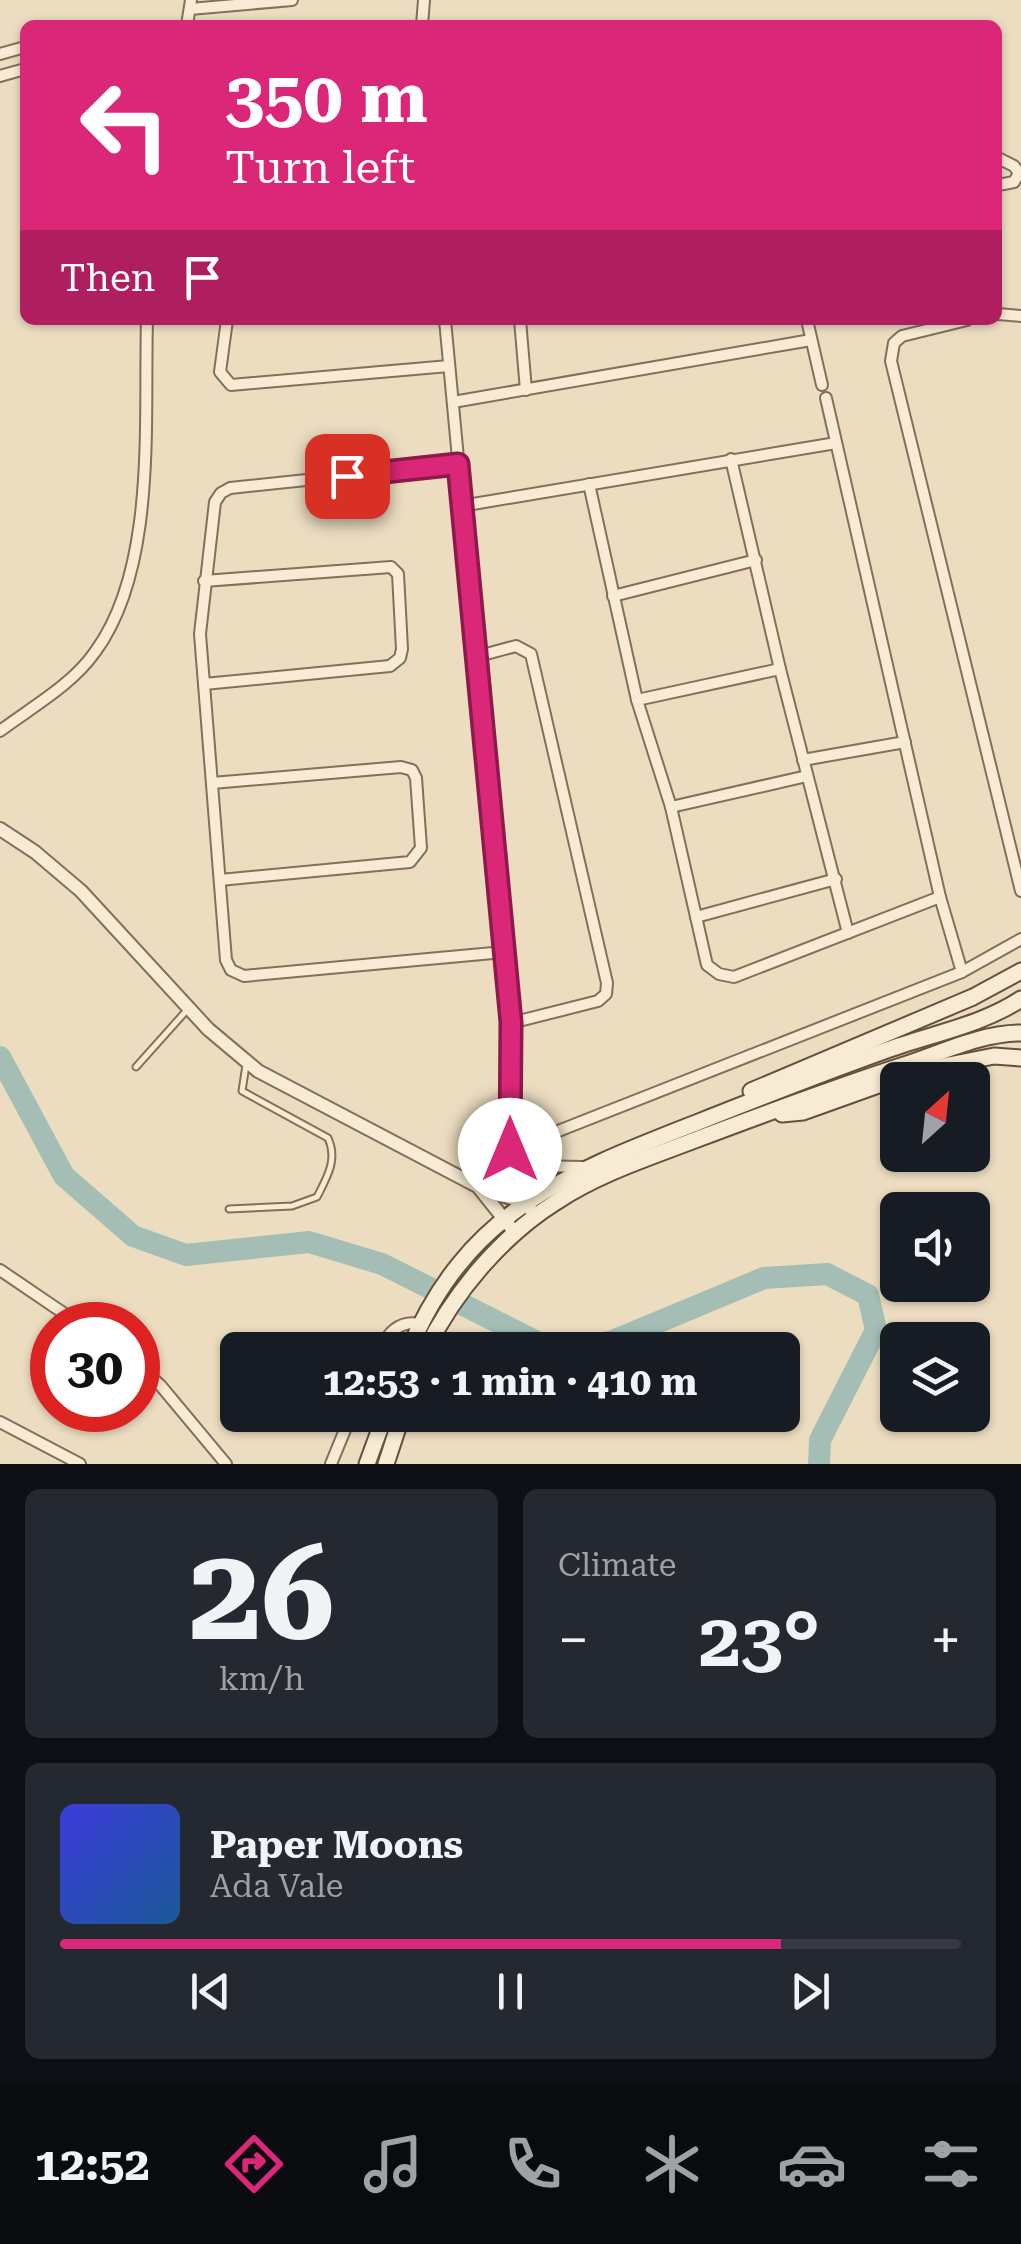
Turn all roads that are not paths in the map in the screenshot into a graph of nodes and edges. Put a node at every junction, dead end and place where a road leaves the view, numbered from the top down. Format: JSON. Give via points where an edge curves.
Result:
{"nodes":[{"id":1,"x":292,"y":0,"type":"edge"},
{"id":2,"x":191,"y":4,"type":"edge"},
{"id":3,"x":1002,"y":160,"type":"edge"},
{"id":4,"x":1002,"y":184,"type":"edge"},
{"id":5,"x":147,"y":325,"type":"edge"},
{"id":6,"x":226,"y":325,"type":"edge"},
{"id":7,"x":445,"y":325,"type":"edge"},
{"id":8,"x":520,"y":325,"type":"edge"},
{"id":9,"x":808,"y":325,"type":"edge"},
{"id":10,"x":947,"y":325,"type":"edge"},
{"id":11,"x":812,"y":340,"type":"junction"},
{"id":12,"x":449,"y":366,"type":"junction"},
{"id":13,"x":526,"y":390,"type":"junction"},
{"id":14,"x":452,"y":402,"type":"junction"},
{"id":15,"x":836,"y":443,"type":"junction"},
{"id":16,"x":732,"y":459,"type":"junction"},
{"id":17,"x":458,"y":464,"type":"junction"},
{"id":18,"x":589,"y":484,"type":"junction"},
{"id":19,"x":461,"y":506,"type":"junction"},
{"id":20,"x":756,"y":560,"type":"junction"},
{"id":21,"x":204,"y":581,"type":"junction"},
{"id":22,"x":613,"y":596,"type":"junction"},
{"id":23,"x":475,"y":657,"type":"junction"},
{"id":24,"x":780,"y":669,"type":"junction"},
{"id":25,"x":204,"y":684,"type":"junction"},
{"id":26,"x":637,"y":700,"type":"junction"},
{"id":27,"x":0,"y":731,"type":"edge"},
{"id":28,"x":905,"y":742,"type":"junction"},
{"id":29,"x":803,"y":760,"type":"junction"},
{"id":30,"x":807,"y":776,"type":"junction"},
{"id":31,"x":212,"y":783,"type":"junction"},
{"id":32,"x":671,"y":807,"type":"junction"},
{"id":33,"x":0,"y":829,"type":"edge"},
{"id":34,"x":836,"y":878,"type":"junction"},
{"id":35,"x":220,"y":880,"type":"junction"},
{"id":36,"x":1021,"y":891,"type":"edge"},
{"id":37,"x":940,"y":897,"type":"junction"},
{"id":38,"x":696,"y":917,"type":"junction"},
{"id":39,"x":848,"y":933,"type":"junction"},
{"id":40,"x":1021,"y":939,"type":"edge"},
{"id":41,"x":504,"y":952,"type":"junction"},
{"id":42,"x":1021,"y":971,"type":"edge"},
{"id":43,"x":962,"y":972,"type":"junction"},
{"id":44,"x":1021,"y":999,"type":"edge"},
{"id":45,"x":190,"y":1008,"type":"junction"},
{"id":46,"x":511,"y":1022,"type":"junction"},
{"id":47,"x":1021,"y":1033,"type":"edge"},
{"id":48,"x":1021,"y":1058,"type":"edge"},
{"id":49,"x":246,"y":1062,"type":"junction"},
{"id":50,"x":136,"y":1067,"type":"dead end"},
{"id":51,"x":763,"y":1115,"type":"junction"},
{"id":52,"x":713,"y":1116,"type":"junction"},
{"id":53,"x":510,"y":1150,"type":"junction"},
{"id":54,"x":486,"y":1165,"type":"junction"},
{"id":55,"x":584,"y":1167,"type":"junction"},
{"id":56,"x":477,"y":1186,"type":"junction"},
{"id":57,"x":523,"y":1202,"type":"junction"},
{"id":58,"x":229,"y":1210,"type":"dead end"},
{"id":59,"x":536,"y":1216,"type":"junction"},
{"id":60,"x":503,"y":1219,"type":"junction"},
{"id":61,"x":516,"y":1234,"type":"junction"},
{"id":62,"x":0,"y":1270,"type":"edge"},
{"id":63,"x":47,"y":1302,"type":"edge"},
{"id":64,"x":420,"y":1324,"type":"junction"},
{"id":65,"x":392,"y":1332,"type":"edge"},
{"id":66,"x":417,"y":1332,"type":"edge"},
{"id":67,"x":437,"y":1332,"type":"edge"},
{"id":68,"x":160,"y":1385,"type":"edge"},
{"id":69,"x":0,"y":1422,"type":"edge"},
{"id":70,"x":343,"y":1432,"type":"edge"},
{"id":71,"x":376,"y":1432,"type":"edge"},
{"id":72,"x":396,"y":1432,"type":"edge"},
{"id":73,"x":80,"y":1464,"type":"edge"},
{"id":74,"x":226,"y":1464,"type":"edge"},
{"id":75,"x":331,"y":1464,"type":"edge"},
{"id":76,"x":367,"y":1464,"type":"edge"},
{"id":77,"x":386,"y":1464,"type":"edge"}],
"edges":[{"from":1,"to":2,"type":"street"},
{"from":3,"to":4,"type":"street","via":[[1019,176]]},
{"from":5,"to":27,"type":"street","via":[[142,512],[128,583],[84,666]]},
{"from":6,"to":12,"type":"street","via":[[220,372],[231,385]]},
{"from":7,"to":12,"type":"street"},
{"from":8,"to":13,"type":"street"},
{"from":9,"to":11,"type":"street"},
{"from":10,"to":36,"type":"street","via":[[902,336],[891,361]]},
{"from":11,"to":13,"type":"street"},
{"from":11,"to":15,"type":"street"},
{"from":12,"to":14,"type":"street"},
{"from":13,"to":14,"type":"street"},
{"from":14,"to":17,"type":"street"},
{"from":15,"to":16,"type":"street"},
{"from":15,"to":28,"type":"street"},
{"from":16,"to":18,"type":"street"},
{"from":16,"to":20,"type":"street"},
{"from":17,"to":19,"type":"street"},
{"from":17,"to":21,"type":"street","via":[[225,490],[215,502]]},
{"from":18,"to":19,"type":"street"},
{"from":18,"to":22,"type":"street"},
{"from":19,"to":23,"type":"street"},
{"from":20,"to":22,"type":"street"},
{"from":20,"to":24,"type":"street"},
{"from":21,"to":25,"type":"street"},
{"from":21,"to":25,"type":"street","via":[[392,567],[398,574],[402,649],[390,666]]},
{"from":22,"to":26,"type":"street"},
{"from":23,"to":41,"type":"street"},
{"from":23,"to":46,"type":"street","via":[[516,646],[531,654],[607,983],[598,1001]]},
{"from":24,"to":26,"type":"street"},
{"from":24,"to":29,"type":"street"},
{"from":25,"to":31,"type":"street"},
{"from":26,"to":32,"type":"street"},
{"from":28,"to":29,"type":"street"},
{"from":28,"to":37,"type":"street"},
{"from":29,"to":30,"type":"street"},
{"from":30,"to":32,"type":"street"},
{"from":30,"to":34,"type":"street"},
{"from":31,"to":35,"type":"street"},
{"from":31,"to":35,"type":"street","via":[[401,766],[416,778],[421,848],[410,862]]},
{"from":32,"to":38,"type":"street"},
{"from":33,"to":45,"type":"street","via":[[81,891]]},
{"from":34,"to":38,"type":"street"},
{"from":34,"to":39,"type":"street"},
{"from":35,"to":41,"type":"street","via":[[226,960],[239,976]]},
{"from":37,"to":39,"type":"street"},
{"from":37,"to":43,"type":"street"},
{"from":38,"to":39,"type":"street","via":[[707,965],[734,977]]},
{"from":40,"to":43,"type":"street"},
{"from":41,"to":46,"type":"street"},
{"from":42,"to":52,"type":"main road","via":[[792,1072]]},
{"from":43,"to":53,"type":"street"},
{"from":44,"to":52,"type":"main road"},
{"from":45,"to":49,"type":"street"},
{"from":45,"to":50,"type":"lane"},
{"from":46,"to":53,"type":"street"},
{"from":47,"to":51,"type":"main road","via":[[973,1042]]},
{"from":48,"to":51,"type":"main road","via":[[949,1065],[803,1112]]},
{"from":49,"to":56,"type":"street"},
{"from":49,"to":58,"type":"lane","via":[[242,1091],[328,1138],[333,1150],[317,1197],[292,1206]]},
{"from":51,"to":59,"type":"main road","via":[[625,1167]]},
{"from":52,"to":55,"type":"main road"},
{"from":53,"to":54,"type":"street"},
{"from":54,"to":55,"type":"street"},
{"from":54,"to":56,"type":"street"},
{"from":55,"to":57,"type":"main road"},
{"from":56,"to":57,"type":"street"},
{"from":56,"to":60,"type":"street"},
{"from":57,"to":59,"type":"street"},
{"from":57,"to":60,"type":"main road"},
{"from":59,"to":61,"type":"main road"},
{"from":60,"to":61,"type":"street"},
{"from":60,"to":64,"type":"main road"},
{"from":61,"to":67,"type":"main road","via":[[476,1273]]},
{"from":62,"to":63,"type":"street"},
{"from":64,"to":65,"type":"street"},
{"from":64,"to":66,"type":"main road"},
{"from":68,"to":74,"type":"street"},
{"from":69,"to":73,"type":"street"},
{"from":70,"to":75,"type":"street"},
{"from":71,"to":76,"type":"main road"},
{"from":72,"to":77,"type":"main road"}]}
